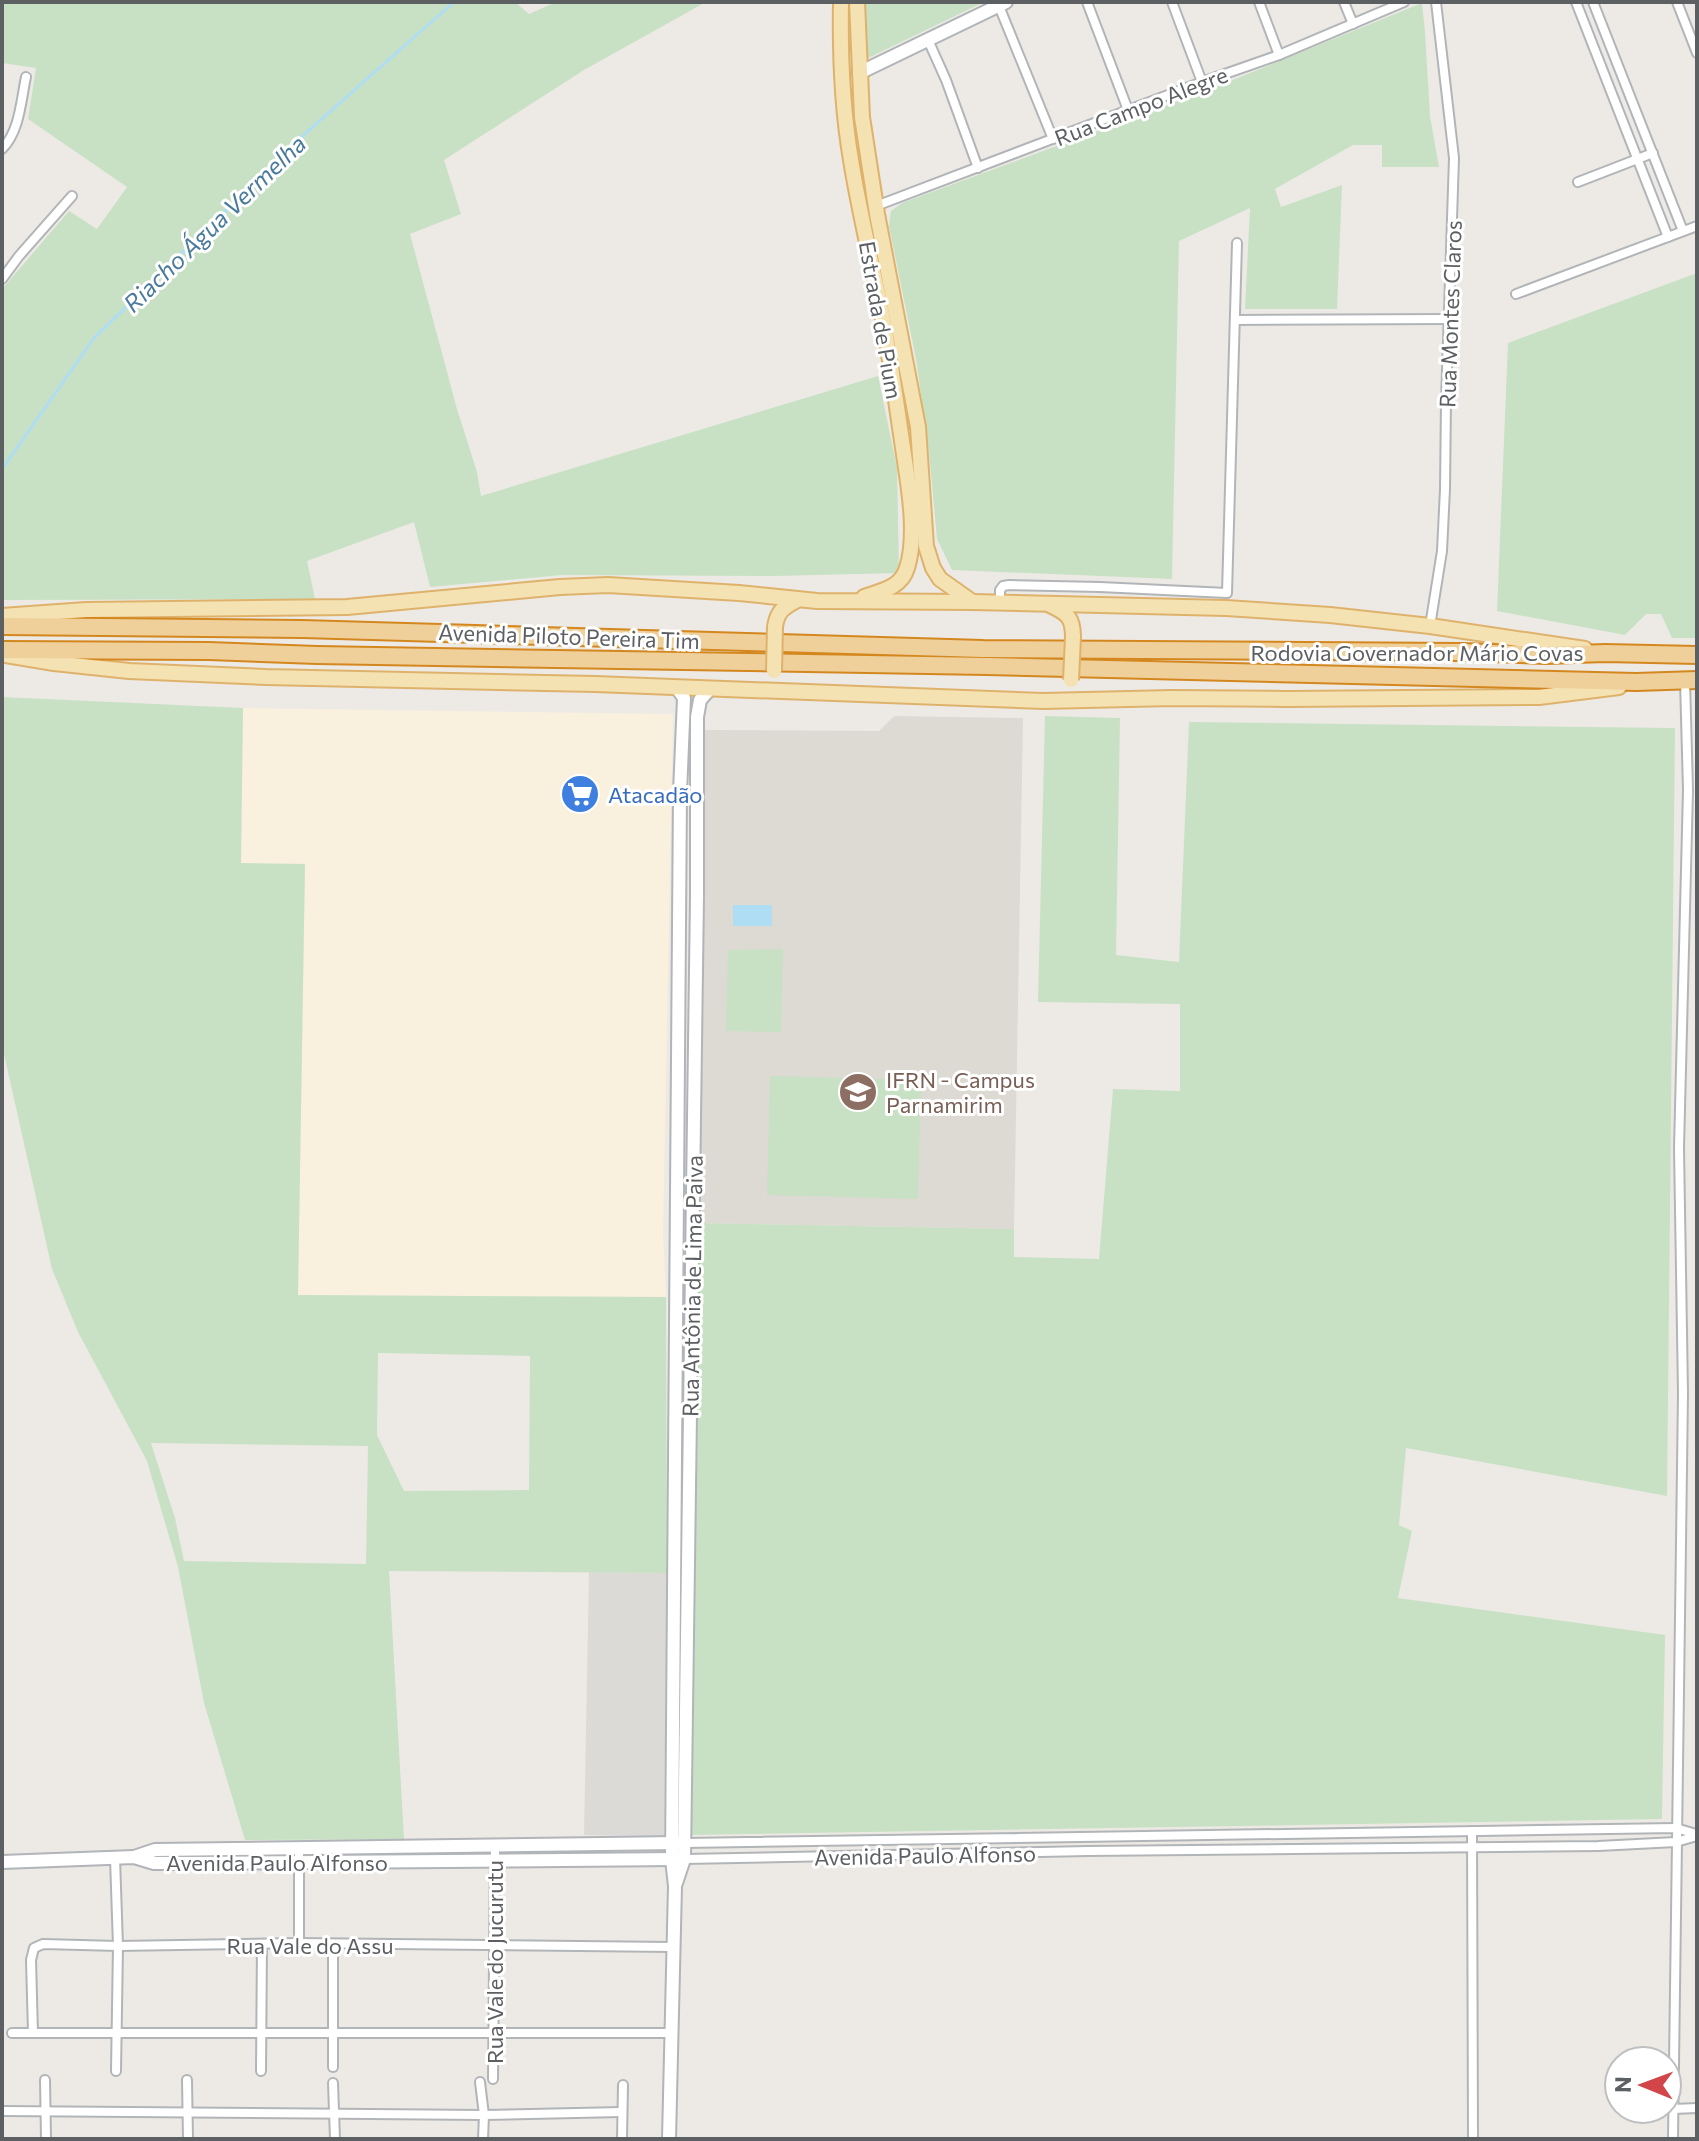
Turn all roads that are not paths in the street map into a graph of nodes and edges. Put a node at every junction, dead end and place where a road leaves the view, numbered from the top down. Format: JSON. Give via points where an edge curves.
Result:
{"nodes":[{"id":1,"x":841,"y":2,"type":"edge"},
{"id":2,"x":857,"y":2,"type":"edge"},
{"id":3,"x":1087,"y":2,"type":"edge"},
{"id":4,"x":1172,"y":2,"type":"edge"},
{"id":5,"x":1259,"y":2,"type":"edge"},
{"id":6,"x":1344,"y":2,"type":"edge"},
{"id":7,"x":1404,"y":2,"type":"edge"},
{"id":8,"x":1436,"y":2,"type":"edge"},
{"id":9,"x":1576,"y":2,"type":"edge"},
{"id":10,"x":1593,"y":2,"type":"edge"},
{"id":11,"x":1677,"y":2,"type":"edge"},
{"id":12,"x":1002,"y":4,"type":"edge"},
{"id":13,"x":1353,"y":24,"type":"junction"},
{"id":14,"x":928,"y":40,"type":"junction"},
{"id":15,"x":1697,"y":53,"type":"edge"},
{"id":16,"x":1279,"y":55,"type":"junction"},
{"id":17,"x":1620,"y":70,"type":"junction"},
{"id":18,"x":859,"y":73,"type":"junction"},
{"id":19,"x":26,"y":77,"type":"dead end"},
{"id":20,"x":1605,"y":77,"type":"junction"},
{"id":21,"x":1202,"y":82,"type":"junction"},
{"id":22,"x":1128,"y":110,"type":"junction"},
{"id":23,"x":1053,"y":139,"type":"junction"},
{"id":24,"x":2,"y":149,"type":"edge"},
{"id":25,"x":1653,"y":153,"type":"junction"},
{"id":26,"x":1637,"y":159,"type":"junction"},
{"id":27,"x":978,"y":168,"type":"junction"},
{"id":28,"x":1578,"y":182,"type":"dead end"},
{"id":29,"x":72,"y":196,"type":"dead end"},
{"id":30,"x":876,"y":206,"type":"junction"},
{"id":31,"x":1697,"y":226,"type":"edge"},
{"id":32,"x":1683,"y":231,"type":"junction"},
{"id":33,"x":1668,"y":237,"type":"junction"},
{"id":34,"x":1237,"y":243,"type":"dead end"},
{"id":35,"x":2,"y":279,"type":"edge"},
{"id":36,"x":1516,"y":294,"type":"dead end"},
{"id":37,"x":1449,"y":319,"type":"junction"},
{"id":38,"x":1235,"y":320,"type":"junction"},
{"id":39,"x":797,"y":600,"type":"junction"},
{"id":40,"x":1227,"y":600,"type":"junction"},
{"id":41,"x":848,"y":601,"type":"junction"},
{"id":42,"x":972,"y":602,"type":"junction"},
{"id":43,"x":1000,"y":602,"type":"junction"},
{"id":44,"x":1045,"y":603,"type":"junction"},
{"id":45,"x":2,"y":616,"type":"edge"},
{"id":46,"x":2,"y":626,"type":"edge"},
{"id":47,"x":1430,"y":626,"type":"junction"},
{"id":48,"x":1136,"y":651,"type":"joint"},
{"id":49,"x":2,"y":652,"type":"edge"},
{"id":50,"x":1605,"y":653,"type":"junction"},
{"id":51,"x":1697,"y":655,"type":"edge"},
{"id":52,"x":1136,"y":669,"type":"joint"},
{"id":53,"x":1691,"y":680,"type":"edge"},
{"id":54,"x":1636,"y":682,"type":"junction"},
{"id":55,"x":677,"y":688,"type":"junction"},
{"id":56,"x":711,"y":688,"type":"junction"},
{"id":57,"x":793,"y":692,"type":"junction"},
{"id":58,"x":1043,"y":701,"type":"junction"},
{"id":59,"x":680,"y":824,"type":"junction"},
{"id":60,"x":697,"y":824,"type":"junction"},
{"id":61,"x":679,"y":972,"type":"junction"},
{"id":62,"x":696,"y":973,"type":"junction"},
{"id":63,"x":1676,"y":1828,"type":"junction"},
{"id":64,"x":1472,"y":1831,"type":"junction"},
{"id":65,"x":1403,"y":1832,"type":"junction"},
{"id":66,"x":1697,"y":1835,"type":"edge"},
{"id":67,"x":996,"y":1838,"type":"junction"},
{"id":68,"x":1676,"y":1842,"type":"junction"},
{"id":69,"x":679,"y":1843,"type":"junction"},
{"id":70,"x":581,"y":1844,"type":"junction"},
{"id":71,"x":495,"y":1845,"type":"junction"},
{"id":72,"x":299,"y":1847,"type":"junction"},
{"id":73,"x":1472,"y":1847,"type":"junction"},
{"id":74,"x":1403,"y":1848,"type":"junction"},
{"id":75,"x":997,"y":1854,"type":"junction"},
{"id":76,"x":134,"y":1857,"type":"junction"},
{"id":77,"x":115,"y":1858,"type":"junction"},
{"id":78,"x":678,"y":1859,"type":"junction"},
{"id":79,"x":495,"y":1860,"type":"junction"},
{"id":80,"x":581,"y":1860,"type":"junction"},
{"id":81,"x":2,"y":1862,"type":"edge"},
{"id":82,"x":299,"y":1863,"type":"junction"},
{"id":83,"x":299,"y":1943,"type":"junction"},
{"id":84,"x":262,"y":1944,"type":"junction"},
{"id":85,"x":333,"y":1944,"type":"junction"},
{"id":86,"x":118,"y":1946,"type":"junction"},
{"id":87,"x":494,"y":1946,"type":"junction"},
{"id":88,"x":672,"y":1947,"type":"junction"},
{"id":89,"x":261,"y":2032,"type":"junction"},
{"id":90,"x":332,"y":2032,"type":"junction"},
{"id":91,"x":493,"y":2032,"type":"junction"},
{"id":92,"x":12,"y":2033,"type":"dead end"},
{"id":93,"x":33,"y":2033,"type":"junction"},
{"id":94,"x":117,"y":2033,"type":"junction"},
{"id":95,"x":670,"y":2033,"type":"junction"},
{"id":96,"x":1674,"y":2045,"type":"edge"},
{"id":97,"x":333,"y":2067,"type":"dead end"},
{"id":98,"x":116,"y":2071,"type":"dead end"},
{"id":99,"x":261,"y":2071,"type":"dead end"},
{"id":100,"x":493,"y":2079,"type":"dead end"},
{"id":101,"x":45,"y":2080,"type":"dead end"},
{"id":102,"x":187,"y":2080,"type":"dead end"},
{"id":103,"x":480,"y":2082,"type":"dead end"},
{"id":104,"x":333,"y":2083,"type":"dead end"},
{"id":105,"x":623,"y":2085,"type":"dead end"},
{"id":106,"x":2,"y":2111,"type":"edge"},
{"id":107,"x":46,"y":2111,"type":"junction"},
{"id":108,"x":622,"y":2112,"type":"junction"},
{"id":109,"x":188,"y":2113,"type":"junction"},
{"id":110,"x":335,"y":2114,"type":"junction"},
{"id":111,"x":484,"y":2115,"type":"junction"},
{"id":112,"x":46,"y":2138,"type":"edge"},
{"id":113,"x":188,"y":2139,"type":"edge"},
{"id":114,"x":335,"y":2139,"type":"edge"},
{"id":115,"x":483,"y":2139,"type":"edge"},
{"id":116,"x":622,"y":2139,"type":"edge"},
{"id":117,"x":669,"y":2139,"type":"edge"},
{"id":118,"x":1473,"y":2139,"type":"edge"}],
"edges":[{"from":1,"to":41,"type":"main road","name":"Estrada de Pium","via":[[844,113],[890,359],[912,550],[901,581]]},
{"from":2,"to":18,"type":"main road","name":"Estrada de Pium"},
{"from":3,"to":22,"type":"street"},
{"from":4,"to":21,"type":"street"},
{"from":5,"to":16,"type":"street"},
{"from":6,"to":13,"type":"street"},
{"from":7,"to":13,"type":"street","name":"Rua Campo Alegre"},
{"from":8,"to":37,"type":"street","name":"Rua Montes Claros","via":[[1454,158]]},
{"from":9,"to":20,"type":"street"},
{"from":10,"to":17,"type":"street"},
{"from":11,"to":15,"type":"street"},
{"from":12,"to":14,"type":"street"},
{"from":12,"to":23,"type":"street"},
{"from":13,"to":16,"type":"street","name":"Rua Campo Alegre"},
{"from":14,"to":18,"type":"street"},
{"from":14,"to":27,"type":"street"},
{"from":16,"to":21,"type":"street","name":"Rua Campo Alegre"},
{"from":17,"to":20,"type":"street"},
{"from":17,"to":25,"type":"street"},
{"from":18,"to":30,"type":"main road","name":"Estrada de Pium"},
{"from":19,"to":24,"type":"street","via":[[16,126]]},
{"from":20,"to":26,"type":"street"},
{"from":21,"to":22,"type":"street","name":"Rua Campo Alegre"},
{"from":22,"to":23,"type":"street","name":"Rua Campo Alegre"},
{"from":23,"to":27,"type":"street","name":"Rua Campo Alegre"},
{"from":25,"to":26,"type":"street"},
{"from":25,"to":32,"type":"street"},
{"from":26,"to":28,"type":"street"},
{"from":26,"to":33,"type":"street"},
{"from":27,"to":30,"type":"street","name":"Rua Campo Alegre"},
{"from":29,"to":35,"type":"street"},
{"from":30,"to":42,"type":"main road","name":"Estrada de Pium","via":[[918,427],[926,546],[940,579]]},
{"from":31,"to":32,"type":"street"},
{"from":32,"to":33,"type":"street"},
{"from":33,"to":36,"type":"street"},
{"from":34,"to":38,"type":"street"},
{"from":37,"to":38,"type":"street"},
{"from":37,"to":47,"type":"street","name":"Rua Montes Claros","via":[[1442,551]]},
{"from":38,"to":40,"type":"street"},
{"from":39,"to":41,"type":"main road"},
{"from":39,"to":45,"type":"main road","via":[[608,585],[347,607]]},
{"from":39,"to":57,"type":"main road","bridge":true,"via":[[782,608],[775,627],[774,671],[778,684]]},
{"from":40,"to":43,"type":"street","via":[[1100,587],[1009,585],[1000,590]]},
{"from":40,"to":44,"type":"main road"},
{"from":40,"to":47,"type":"main road"},
{"from":41,"to":42,"type":"main road"},
{"from":42,"to":43,"type":"main road"},
{"from":43,"to":44,"type":"main road"},
{"from":44,"to":58,"type":"main road","bridge":true,"via":[[1069,617],[1073,637],[1071,680],[1066,690]]},
{"from":46,"to":48,"type":"highway","name":"Avenida Piloto Pereira Tim","via":[[286,628]]},
{"from":47,"to":50,"type":"main road"},
{"from":48,"to":50,"type":"highway","name":"Rodovia Governador Mário Covas"},
{"from":49,"to":52,"type":"highway","name":"Avenida Piloto Pereira Tim","via":[[209,651]]},
{"from":49,"to":55,"type":"main road","via":[[129,671]]},
{"from":50,"to":51,"type":"highway","name":"Rodovia Governador Mário Covas"},
{"from":52,"to":54,"type":"highway","name":"Rodovia Governador Mário Covas"},
{"from":53,"to":54,"type":"highway","name":"Rodovia Governador Mário Covas"},
{"from":53,"to":63,"type":"street","via":[[1679,1148],[1683,1393]]},
{"from":54,"to":58,"type":"main road","via":[[1539,697]]},
{"from":55,"to":56,"type":"main road"},
{"from":55,"to":59,"type":"street","name":"Rua Antônia de Lima Paiva","via":[[684,698]]},
{"from":56,"to":57,"type":"main road"},
{"from":56,"to":60,"type":"street","name":"Rua Antônia de Lima Paiva","via":[[699,704]]},
{"from":57,"to":58,"type":"main road"},
{"from":59,"to":60,"type":"street"},
{"from":59,"to":61,"type":"street","name":"Rua Antônia de Lima Paiva"},
{"from":60,"to":62,"type":"street","name":"Rua Antônia de Lima Paiva"},
{"from":61,"to":62,"type":"street"},
{"from":61,"to":69,"type":"street","name":"Rua Antônia de Lima Paiva"},
{"from":62,"to":69,"type":"street","name":"Rua Antônia de Lima Paiva"},
{"from":63,"to":64,"type":"street","name":"Avenida Paulo Alfonso"},
{"from":63,"to":66,"type":"street","name":"Avenida Paulo Alfonso"},
{"from":63,"to":68,"type":"street"},
{"from":64,"to":65,"type":"street","name":"Avenida Paulo Alfonso"},
{"from":64,"to":73,"type":"street"},
{"from":65,"to":67,"type":"street","name":"Avenida Paulo Alfonso"},
{"from":65,"to":74,"type":"street"},
{"from":66,"to":68,"type":"street","name":"Avenida Paulo Alfonso"},
{"from":67,"to":69,"type":"street","name":"Avenida Paulo Alfonso"},
{"from":67,"to":75,"type":"street"},
{"from":68,"to":73,"type":"street","name":"Avenida Paulo Alfonso"},
{"from":68,"to":96,"type":"street"},
{"from":69,"to":70,"type":"street","name":"Avenida Paulo Alfonso"},
{"from":69,"to":78,"type":"street","name":"Rua Antônia de Lima Paiva"},
{"from":70,"to":71,"type":"street","name":"Avenida Paulo Alfonso"},
{"from":70,"to":80,"type":"street"},
{"from":71,"to":72,"type":"street","name":"Avenida Paulo Alfonso"},
{"from":71,"to":79,"type":"street","name":"Rua Vale do Jucurutu"},
{"from":72,"to":76,"type":"street","name":"Avenida Paulo Alfonso","via":[[155,1850]]},
{"from":72,"to":82,"type":"street"},
{"from":73,"to":74,"type":"street","name":"Avenida Paulo Alfonso"},
{"from":73,"to":118,"type":"street"},
{"from":74,"to":75,"type":"street","name":"Avenida Paulo Alfonso"},
{"from":75,"to":78,"type":"street","name":"Avenida Paulo Alfonso"},
{"from":76,"to":77,"type":"street"},
{"from":76,"to":82,"type":"street","name":"Avenida Paulo Alfonso","via":[[154,1863]]},
{"from":77,"to":81,"type":"street"},
{"from":77,"to":86,"type":"street"},
{"from":78,"to":80,"type":"street","name":"Avenida Paulo Alfonso"},
{"from":78,"to":88,"type":"street","name":"Rua Antônia de Lima Paiva"},
{"from":79,"to":80,"type":"street","name":"Avenida Paulo Alfonso"},
{"from":79,"to":82,"type":"street","name":"Avenida Paulo Alfonso"},
{"from":79,"to":87,"type":"street","name":"Rua Vale do Jucurutu"},
{"from":82,"to":83,"type":"street"},
{"from":83,"to":84,"type":"street","name":"Rua Vale do Assu"},
{"from":83,"to":85,"type":"street","name":"Rua Vale do Assu"},
{"from":84,"to":86,"type":"street","name":"Rua Vale do Assu"},
{"from":84,"to":89,"type":"street"},
{"from":85,"to":87,"type":"street","name":"Rua Vale do Assu"},
{"from":85,"to":90,"type":"street"},
{"from":86,"to":93,"type":"street","name":"Rua Vale do Assu","via":[[34,1948]]},
{"from":86,"to":94,"type":"street"},
{"from":87,"to":88,"type":"street","name":"Rua Vale do Assu"},
{"from":87,"to":91,"type":"street","name":"Rua Vale do Jucurutu"},
{"from":88,"to":95,"type":"street","name":"Rua Antônia de Lima Paiva"},
{"from":89,"to":90,"type":"street"},
{"from":89,"to":94,"type":"street"},
{"from":89,"to":99,"type":"street"},
{"from":90,"to":91,"type":"street"},
{"from":90,"to":97,"type":"street"},
{"from":91,"to":95,"type":"street"},
{"from":91,"to":100,"type":"street","name":"Rua Vale do Jucurutu"},
{"from":92,"to":93,"type":"street"},
{"from":93,"to":94,"type":"street"},
{"from":94,"to":98,"type":"street"},
{"from":95,"to":117,"type":"street","name":"Rua Antônia de Lima Paiva"},
{"from":101,"to":107,"type":"street"},
{"from":102,"to":109,"type":"street"},
{"from":103,"to":111,"type":"street"},
{"from":104,"to":110,"type":"street"},
{"from":105,"to":108,"type":"street"},
{"from":106,"to":107,"type":"street"},
{"from":107,"to":109,"type":"street"},
{"from":107,"to":112,"type":"street"},
{"from":108,"to":111,"type":"street"},
{"from":108,"to":116,"type":"street"},
{"from":109,"to":110,"type":"street"},
{"from":109,"to":113,"type":"street"},
{"from":110,"to":111,"type":"street"},
{"from":110,"to":114,"type":"street"},
{"from":111,"to":115,"type":"street"}]}
